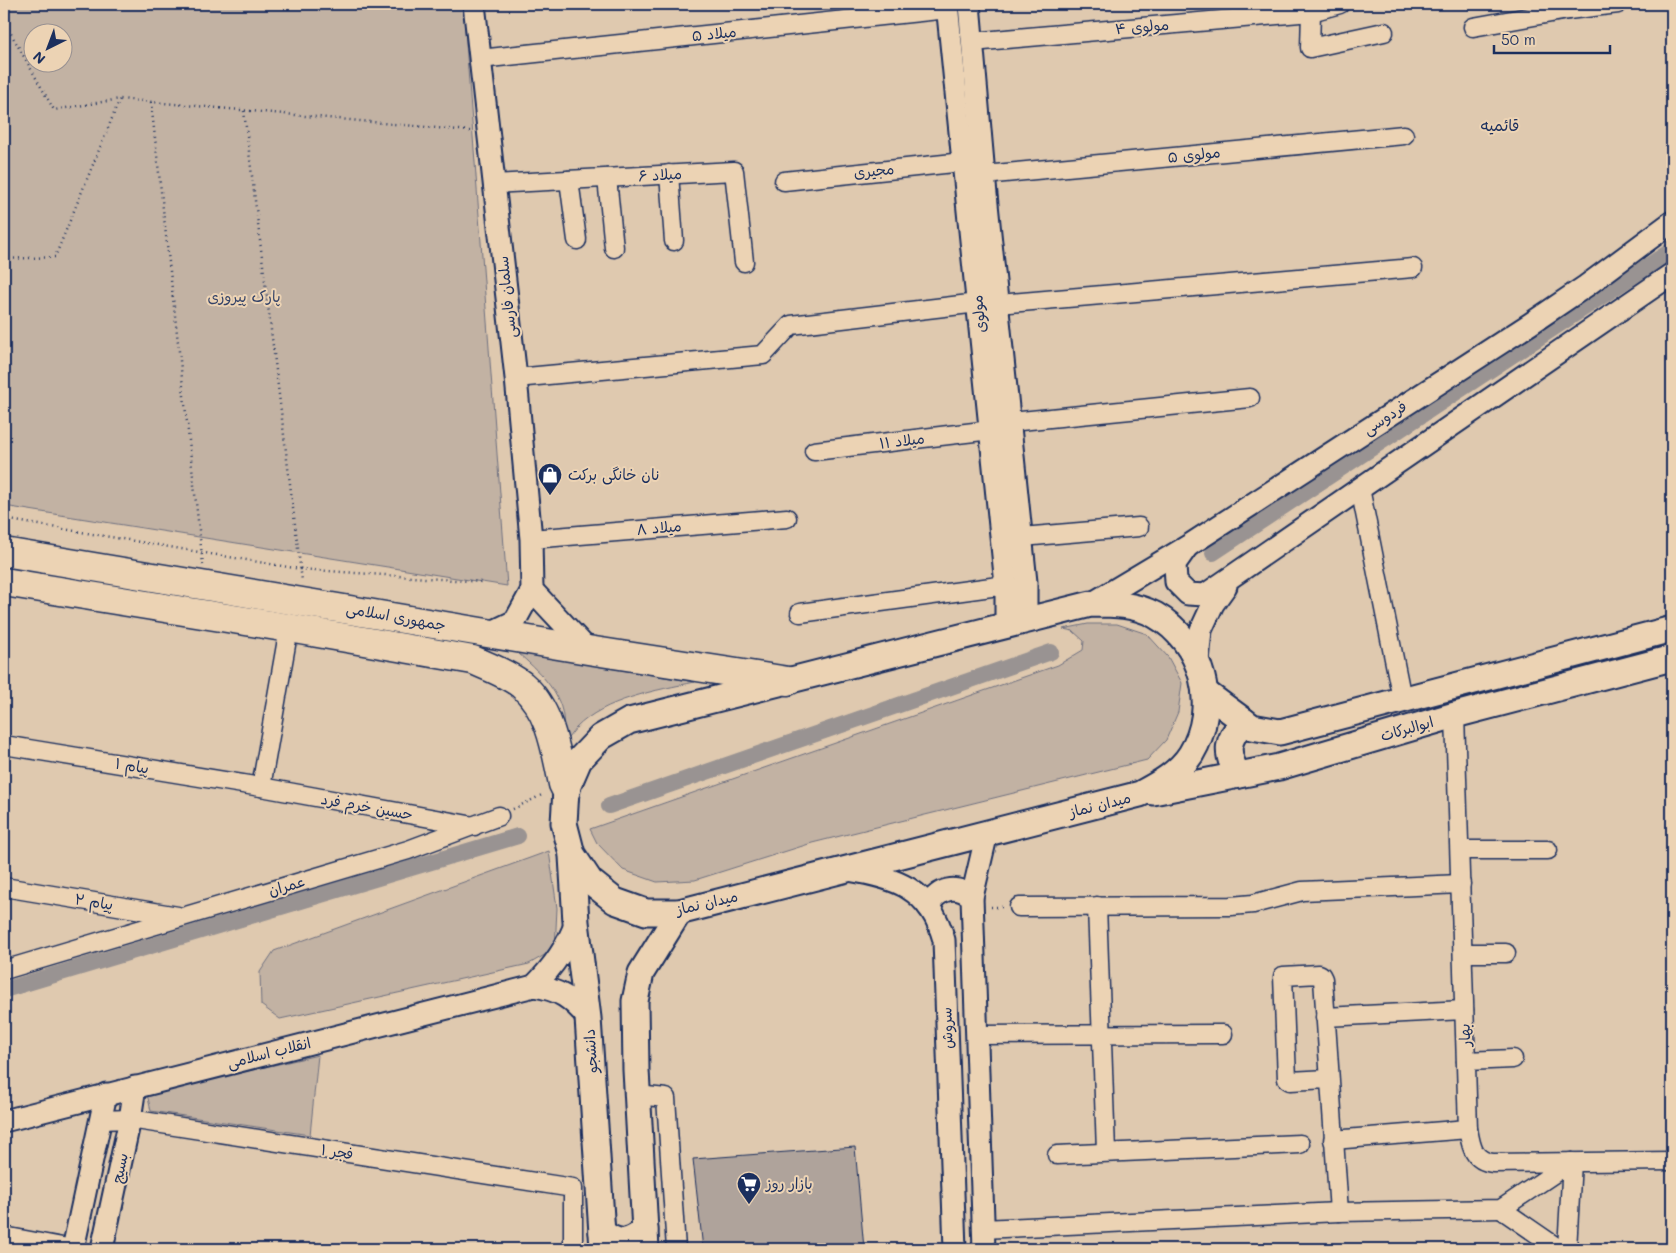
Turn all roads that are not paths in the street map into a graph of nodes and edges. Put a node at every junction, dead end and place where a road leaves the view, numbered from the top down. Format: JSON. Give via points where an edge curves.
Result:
{"nodes":[{"id":1,"x":474,"y":4,"type":"edge"},
{"id":2,"x":968,"y":4,"type":"edge"},
{"id":3,"x":1340,"y":4,"type":"edge"},
{"id":4,"x":1618,"y":4,"type":"edge"},
{"id":5,"x":948,"y":6,"type":"edge"},
{"id":6,"x":1568,"y":7,"type":"edge"},
{"id":7,"x":1311,"y":12,"type":"junction"},
{"id":8,"x":1473,"y":27,"type":"dead end"},
{"id":9,"x":1384,"y":32,"type":"dead end"},
{"id":10,"x":972,"y":42,"type":"junction"},
{"id":11,"x":480,"y":60,"type":"junction"},
{"id":12,"x":1404,"y":135,"type":"dead end"},
{"id":13,"x":963,"y":162,"type":"junction"},
{"id":14,"x":669,"y":174,"type":"junction"},
{"id":15,"x":984,"y":176,"type":"junction"},
{"id":16,"x":607,"y":178,"type":"junction"},
{"id":17,"x":569,"y":180,"type":"junction"},
{"id":18,"x":784,"y":181,"type":"dead end"},
{"id":19,"x":494,"y":184,"type":"junction"},
{"id":20,"x":1672,"y":222,"type":"edge"},
{"id":21,"x":577,"y":240,"type":"dead end"},
{"id":22,"x":674,"y":241,"type":"dead end"},
{"id":23,"x":614,"y":248,"type":"dead end"},
{"id":24,"x":744,"y":262,"type":"dead end"},
{"id":25,"x":1414,"y":268,"type":"dead end"},
{"id":26,"x":1672,"y":274,"type":"edge"},
{"id":27,"x":988,"y":304,"type":"junction"},
{"id":28,"x":516,"y":378,"type":"junction"},
{"id":29,"x":1250,"y":398,"type":"dead end"},
{"id":30,"x":1010,"y":422,"type":"junction"},
{"id":31,"x":990,"y":430,"type":"junction"},
{"id":32,"x":814,"y":452,"type":"dead end"},
{"id":33,"x":1360,"y":488,"type":"junction"},
{"id":34,"x":787,"y":518,"type":"dead end"},
{"id":35,"x":1139,"y":528,"type":"dead end"},
{"id":36,"x":531,"y":538,"type":"junction"},
{"id":37,"x":1022,"y":538,"type":"junction"},
{"id":38,"x":1188,"y":546,"type":"junction"},
{"id":39,"x":4,"y":552,"type":"edge"},
{"id":40,"x":122,"y":572,"type":"junction"},
{"id":41,"x":1234,"y":576,"type":"junction"},
{"id":42,"x":4,"y":582,"type":"edge"},
{"id":43,"x":1016,"y":583,"type":"junction"},
{"id":44,"x":532,"y":590,"type":"junction"},
{"id":45,"x":116,"y":600,"type":"junction"},
{"id":46,"x":1091,"y":604,"type":"junction"},
{"id":47,"x":800,"y":613,"type":"dead end"},
{"id":48,"x":1016,"y":623,"type":"junction"},
{"id":49,"x":289,"y":628,"type":"junction"},
{"id":50,"x":1672,"y":629,"type":"edge"},
{"id":51,"x":490,"y":633,"type":"junction"},
{"id":52,"x":588,"y":650,"type":"junction"},
{"id":53,"x":1672,"y":658,"type":"edge"},
{"id":54,"x":1198,"y":661,"type":"junction"},
{"id":55,"x":788,"y":681,"type":"junction"},
{"id":56,"x":1206,"y":693,"type":"junction"},
{"id":57,"x":1402,"y":699,"type":"junction"},
{"id":58,"x":1455,"y":715,"type":"junction"},
{"id":59,"x":1244,"y":721,"type":"junction"},
{"id":60,"x":4,"y":745,"type":"edge"},
{"id":61,"x":1238,"y":775,"type":"junction"},
{"id":62,"x":261,"y":787,"type":"junction"},
{"id":63,"x":564,"y":787,"type":"junction"},
{"id":64,"x":1140,"y":794,"type":"junction"},
{"id":65,"x":499,"y":816,"type":"road end"},
{"id":66,"x":474,"y":826,"type":"junction"},
{"id":67,"x":987,"y":833,"type":"junction"},
{"id":68,"x":1460,"y":850,"type":"junction"},
{"id":69,"x":1548,"y":850,"type":"dead end"},
{"id":70,"x":572,"y":854,"type":"junction"},
{"id":71,"x":843,"y":869,"type":"junction"},
{"id":72,"x":1461,"y":884,"type":"junction"},
{"id":73,"x":4,"y":887,"type":"edge"},
{"id":74,"x":973,"y":902,"type":"junction"},
{"id":75,"x":928,"y":906,"type":"junction"},
{"id":76,"x":1097,"y":906,"type":"junction"},
{"id":77,"x":1019,"y":907,"type":"road end"},
{"id":78,"x":679,"y":912,"type":"junction"},
{"id":79,"x":184,"y":917,"type":"junction"},
{"id":80,"x":576,"y":922,"type":"junction"},
{"id":81,"x":1462,"y":952,"type":"junction"},
{"id":82,"x":1506,"y":953,"type":"dead end"},
{"id":83,"x":4,"y":970,"type":"edge"},
{"id":84,"x":534,"y":986,"type":"junction"},
{"id":85,"x":1464,"y":1010,"type":"junction"},
{"id":86,"x":1325,"y":1017,"type":"junction"},
{"id":87,"x":588,"y":1018,"type":"junction"},
{"id":88,"x":1223,"y":1034,"type":"dead end"},
{"id":89,"x":1102,"y":1035,"type":"junction"},
{"id":90,"x":977,"y":1036,"type":"junction"},
{"id":91,"x":1513,"y":1059,"type":"dead end"},
{"id":92,"x":1466,"y":1061,"type":"junction"},
{"id":93,"x":1328,"y":1079,"type":"junction"},
{"id":94,"x":134,"y":1087,"type":"junction"},
{"id":95,"x":106,"y":1094,"type":"junction"},
{"id":96,"x":638,"y":1095,"type":"junction"},
{"id":97,"x":130,"y":1119,"type":"junction"},
{"id":98,"x":101,"y":1120,"type":"junction"},
{"id":99,"x":4,"y":1121,"type":"edge"},
{"id":100,"x":1468,"y":1129,"type":"junction"},
{"id":101,"x":1333,"y":1140,"type":"junction"},
{"id":102,"x":1300,"y":1144,"type":"dead end"},
{"id":103,"x":1106,"y":1152,"type":"junction"},
{"id":104,"x":1057,"y":1155,"type":"dead end"},
{"id":105,"x":1672,"y":1161,"type":"edge"},
{"id":106,"x":1572,"y":1162,"type":"junction"},
{"id":107,"x":1500,"y":1210,"type":"junction"},
{"id":108,"x":1339,"y":1212,"type":"junction"},
{"id":109,"x":4,"y":1236,"type":"edge"},
{"id":110,"x":645,"y":1239,"type":"edge"},
{"id":111,"x":984,"y":1239,"type":"edge"},
{"id":112,"x":602,"y":1240,"type":"edge"},
{"id":113,"x":73,"y":1249,"type":"edge"},
{"id":114,"x":105,"y":1249,"type":"edge"},
{"id":115,"x":573,"y":1249,"type":"edge"},
{"id":116,"x":676,"y":1249,"type":"edge"},
{"id":117,"x":955,"y":1249,"type":"edge"},
{"id":118,"x":1559,"y":1249,"type":"edge"},
{"id":119,"x":1567,"y":1249,"type":"edge"}],
"edges":[{"from":1,"to":11,"type":"street","name":"سلمان فارسی"},
{"from":2,"to":10,"type":"street","name":"مولوی"},
{"from":3,"to":7,"type":"street","name":"مولوی ۴"},
{"from":4,"to":6,"type":"street"},
{"from":5,"to":11,"type":"street","name":"میلاد ۵"},
{"from":5,"to":13,"type":"street","name":"مولوی"},
{"from":6,"to":8,"type":"street"},
{"from":7,"to":9,"type":"street","via":[[1310,48]]},
{"from":7,"to":10,"type":"street","name":"مولوی ۴"},
{"from":10,"to":15,"type":"street","name":"مولوی"},
{"from":11,"to":19,"type":"street","name":"سلمان فارسی"},
{"from":12,"to":15,"type":"street","name":"مولوی ۵"},
{"from":13,"to":18,"type":"street","name":"مجیری"},
{"from":13,"to":27,"type":"street","name":"مولوی"},
{"from":14,"to":16,"type":"street","name":"میلاد ۶"},
{"from":14,"to":22,"type":"street"},
{"from":14,"to":24,"type":"street","name":"میلاد ۶","via":[[734,171]]},
{"from":15,"to":27,"type":"street","name":"مولوی"},
{"from":16,"to":17,"type":"street","name":"میلاد ۶"},
{"from":16,"to":23,"type":"street"},
{"from":17,"to":19,"type":"street","name":"میلاد ۶"},
{"from":17,"to":21,"type":"street"},
{"from":19,"to":28,"type":"street","name":"سلمان فارسی"},
{"from":20,"to":38,"type":"street","name":"فردوسی","via":[[1530,324]]},
{"from":25,"to":27,"type":"street"},
{"from":26,"to":33,"type":"street"},
{"from":27,"to":28,"type":"street","via":[[791,325],[763,355]]},
{"from":27,"to":30,"type":"street","name":"مولوی"},
{"from":27,"to":31,"type":"street","name":"مولوی"},
{"from":28,"to":36,"type":"street","name":"سلمان فارسی"},
{"from":29,"to":30,"type":"street"},
{"from":30,"to":37,"type":"street","name":"مولوی"},
{"from":31,"to":32,"type":"street","name":"میلاد ۱۱"},
{"from":31,"to":43,"type":"street","name":"مولوی"},
{"from":33,"to":41,"type":"street"},
{"from":33,"to":57,"type":"street"},
{"from":34,"to":36,"type":"street","name":"میلاد ۸"},
{"from":35,"to":37,"type":"street"},
{"from":36,"to":44,"type":"street","name":"سلمان فارسی"},
{"from":37,"to":43,"type":"street","name":"مولوی"},
{"from":38,"to":41,"type":"street","via":[[1176,564],[1176,582],[1188,594],[1205,595]]},
{"from":38,"to":46,"type":"street","name":"فردوسی"},
{"from":39,"to":40,"type":"main road","name":"جمهوری اسلامی"},
{"from":40,"to":45,"type":"main road"},
{"from":40,"to":51,"type":"main road","name":"جمهوری اسلامی"},
{"from":41,"to":54,"type":"street","via":[[1213,604],[1202,630]]},
{"from":42,"to":45,"type":"main road","name":"جمهوری اسلامی"},
{"from":43,"to":47,"type":"street"},
{"from":43,"to":48,"type":"street","name":"مولوی"},
{"from":44,"to":51,"type":"street","via":[[515,621]]},
{"from":44,"to":52,"type":"street"},
{"from":45,"to":49,"type":"main road","name":"جمهوری اسلامی"},
{"from":46,"to":48,"type":"main road","name":"میدان نماز"},
{"from":46,"to":54,"type":"main road","name":"میدان نماز","via":[[1124,604],[1154,614],[1180,634]]},
{"from":48,"to":55,"type":"main road","name":"میدان نماز"},
{"from":49,"to":62,"type":"street"},
{"from":49,"to":63,"type":"main road","name":"جمهوری اسلامی","via":[[473,660],[522,685],[541,707],[555,745]]},
{"from":50,"to":57,"type":"main road","name":"ابوالبرکات"},
{"from":51,"to":52,"type":"main road","name":"جمهوری اسلامی"},
{"from":52,"to":55,"type":"main road","name":"جمهوری اسلامی"},
{"from":53,"to":58,"type":"main road","name":"ابوالبرکات"},
{"from":54,"to":56,"type":"main road","name":"میدان نماز"},
{"from":55,"to":63,"type":"main road","name":"میدان نماز","via":[[629,721],[601,736],[579,760]]},
{"from":56,"to":59,"type":"main road","name":"ابوالبرکات"},
{"from":56,"to":64,"type":"main road","name":"میدان نماز","via":[[1203,725],[1191,755],[1169,779]]},
{"from":57,"to":59,"type":"main road","name":"ابوالبرکات","via":[[1280,732],[1252,727]]},
{"from":58,"to":61,"type":"main road","name":"ابوالبرکات","via":[[1279,767]]},
{"from":58,"to":68,"type":"street","name":"بهار"},
{"from":59,"to":61,"type":"main road","via":[[1233,732],[1228,747],[1230,762]]},
{"from":60,"to":62,"type":"street","name":"پیام ۱"},
{"from":61,"to":64,"type":"main road","name":"ابوالبرکات"},
{"from":62,"to":66,"type":"street","name":"حسین خرم فرد"},
{"from":63,"to":70,"type":"main road","name":"میدان نماز","via":[[564,823]]},
{"from":64,"to":67,"type":"main road","name":"میدان نماز"},
{"from":65,"to":66,"type":"street","name":"عمران"},
{"from":66,"to":79,"type":"street","name":"عمران","via":[[408,850]]},
{"from":67,"to":71,"type":"main road","name":"میدان نماز"},
{"from":67,"to":74,"type":"street","name":"سروش"},
{"from":68,"to":69,"type":"street"},
{"from":68,"to":72,"type":"street","name":"بهار"},
{"from":70,"to":78,"type":"main road","name":"میدان نماز","via":[[590,881],[616,901],[646,912]]},
{"from":70,"to":80,"type":"main road","name":"دانشجو"},
{"from":71,"to":75,"type":"street","name":"سروش","via":[[904,884]]},
{"from":71,"to":78,"type":"main road","name":"میدان نماز"},
{"from":72,"to":76,"type":"street","via":[[1302,891],[1253,904],[1231,906]]},
{"from":72,"to":81,"type":"street","name":"بهار"},
{"from":73,"to":79,"type":"street","name":"پیام ۲"},
{"from":74,"to":75,"type":"street","via":[[965,892],[948,889],[940,892]]},
{"from":74,"to":90,"type":"street","name":"سروش"},
{"from":75,"to":117,"type":"street","name":"سروش","via":[[937,918],[944,940]]},
{"from":76,"to":77,"type":"street"},
{"from":76,"to":89,"type":"street"},
{"from":78,"to":96,"type":"main road","via":[[641,973],[635,1001]]},
{"from":79,"to":83,"type":"street","name":"عمران"},
{"from":80,"to":84,"type":"street","via":[[570,941],[558,960]]},
{"from":80,"to":87,"type":"main road","name":"دانشجو"},
{"from":81,"to":82,"type":"street"},
{"from":81,"to":85,"type":"street","name":"بهار"},
{"from":84,"to":87,"type":"street","via":[[564,995]]},
{"from":84,"to":94,"type":"street","name":"انقلاب اسلامی"},
{"from":85,"to":86,"type":"street"},
{"from":85,"to":92,"type":"street","name":"بهار"},
{"from":86,"to":93,"type":"street"},
{"from":86,"to":93,"type":"street","via":[[1321,975],[1283,976],[1287,1079]]},
{"from":87,"to":112,"type":"main road","name":"دانشجو"},
{"from":88,"to":89,"type":"street"},
{"from":89,"to":90,"type":"street"},
{"from":89,"to":103,"type":"street"},
{"from":90,"to":111,"type":"street","name":"سروش"},
{"from":91,"to":92,"type":"street"},
{"from":92,"to":100,"type":"street","name":"بهار"},
{"from":93,"to":101,"type":"street"},
{"from":94,"to":95,"type":"street","name":"انقلاب اسلامی"},
{"from":94,"to":97,"type":"street","name":"بسیج"},
{"from":95,"to":98,"type":"street","name":"بسیج"},
{"from":95,"to":99,"type":"street","name":"انقلاب اسلامی"},
{"from":96,"to":110,"type":"main road"},
{"from":96,"to":116,"type":"street","via":[[666,1098]]},
{"from":97,"to":98,"type":"street","name":"فجر ۱"},
{"from":97,"to":114,"type":"street","name":"بسیج"},
{"from":97,"to":115,"type":"street","name":"فجر ۱","via":[[573,1188]]},
{"from":98,"to":113,"type":"street","name":"بسیج"},
{"from":100,"to":101,"type":"street"},
{"from":100,"to":106,"type":"street","name":"بهار","via":[[1473,1152],[1486,1162]]},
{"from":101,"to":108,"type":"street"},
{"from":102,"to":103,"type":"street"},
{"from":103,"to":104,"type":"street"},
{"from":105,"to":106,"type":"street","name":"بهار"},
{"from":106,"to":107,"type":"street"},
{"from":106,"to":119,"type":"street"},
{"from":107,"to":108,"type":"street"},
{"from":107,"to":118,"type":"street"},
{"from":108,"to":111,"type":"street"},
{"from":109,"to":113,"type":"street"},
{"from":110,"to":112,"type":"main road"}]}
